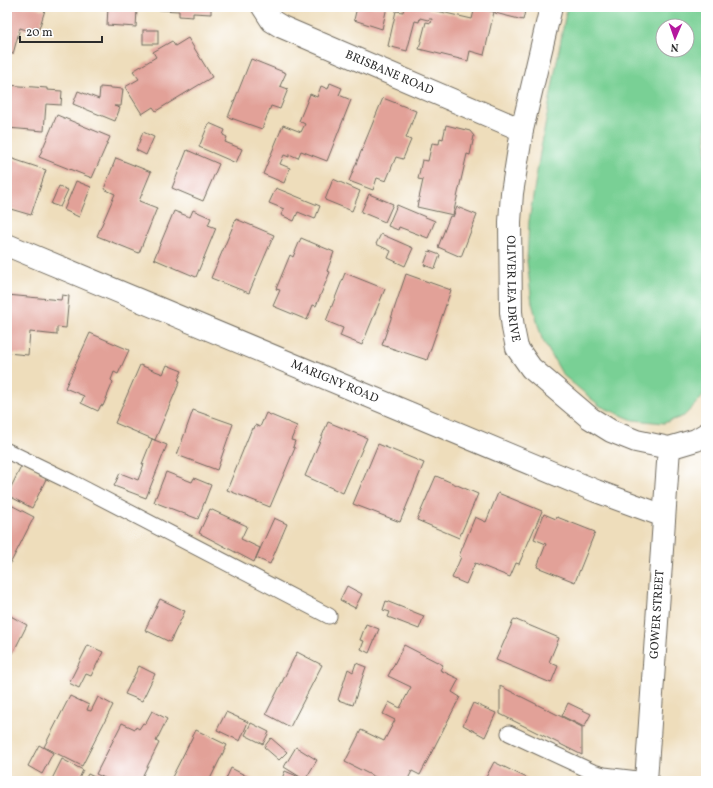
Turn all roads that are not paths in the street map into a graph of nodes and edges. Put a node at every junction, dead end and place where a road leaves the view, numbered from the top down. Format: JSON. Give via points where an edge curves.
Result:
{"nodes":[{"id":1,"x":263,"y":7,"type":"edge"},
{"id":2,"x":551,"y":7,"type":"edge"},
{"id":3,"x":522,"y":130,"type":"junction"},
{"id":4,"x":7,"y":245,"type":"edge"},
{"id":5,"x":706,"y":434,"type":"edge"},
{"id":6,"x":669,"y":448,"type":"junction"},
{"id":7,"x":7,"y":451,"type":"edge"},
{"id":8,"x":664,"y":516,"type":"junction"},
{"id":9,"x":329,"y":616,"type":"dead end"},
{"id":10,"x":509,"y":733,"type":"dead end"},
{"id":11,"x":646,"y":781,"type":"edge"}],
"edges":[{"from":1,"to":3,"type":"street","name":"BRISBANE ROAD","via":[[272,21],[282,27]]},
{"from":2,"to":3,"type":"street","name":"OLIVER LEA DRIVE"},
{"from":3,"to":6,"type":"street","name":"OLIVER LEA DRIVE","via":[[510,222],[511,312],[518,348],[531,368],[590,418],[611,431],[636,441]]},
{"from":4,"to":8,"type":"street","name":"MARIGNY ROAD","via":[[596,491]]},
{"from":5,"to":6,"type":"street","name":"OLIVER LEA DRIVE","via":[[696,440]]},
{"from":6,"to":8,"type":"street","name":"GOWER STREET"},
{"from":7,"to":9,"type":"lane"},
{"from":8,"to":11,"type":"street","name":"GOWER STREET"},
{"from":10,"to":11,"type":"lane","via":[[593,772]]}]}
